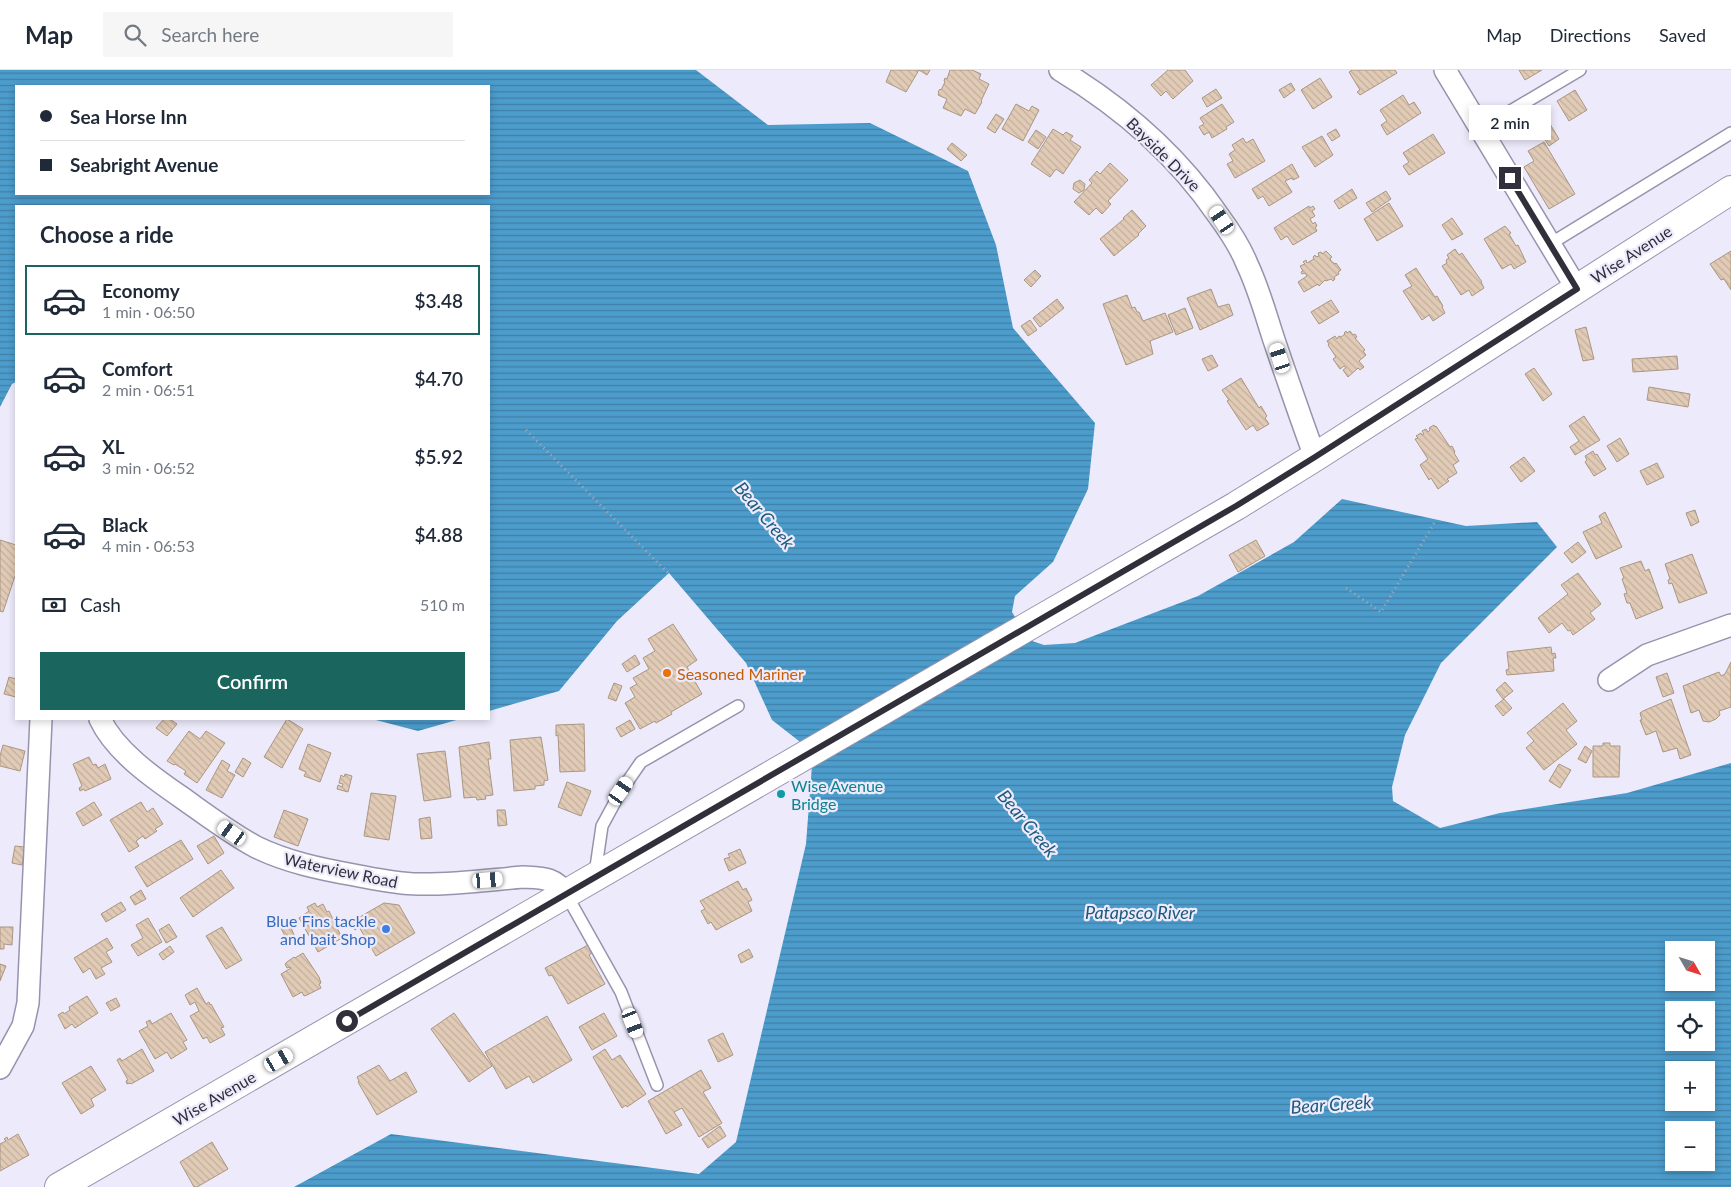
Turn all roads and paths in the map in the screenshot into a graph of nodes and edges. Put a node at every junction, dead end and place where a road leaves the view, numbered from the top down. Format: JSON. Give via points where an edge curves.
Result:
{"nodes":[{"id":1,"x":1060,"y":70,"type":"edge"},
{"id":2,"x":1445,"y":70,"type":"edge"},
{"id":3,"x":1580,"y":70,"type":"edge"},
{"id":4,"x":1480,"y":129,"type":"junction"},
{"id":5,"x":1731,"y":133,"type":"edge"},
{"id":6,"x":1731,"y":190,"type":"edge"},
{"id":7,"x":1550,"y":244,"type":"junction"},
{"id":8,"x":1577,"y":289,"type":"junction"},
{"id":9,"x":526,"y":430,"type":"dead end"},
{"id":10,"x":1315,"y":457,"type":"junction"},
{"id":11,"x":1436,"y":520,"type":"dead end"},
{"id":12,"x":668,"y":573,"type":"dead end"},
{"id":13,"x":1346,"y":588,"type":"dead end"},
{"id":14,"x":1731,"y":625,"type":"edge"},
{"id":15,"x":1609,"y":680,"type":"dead end"},
{"id":16,"x":738,"y":706,"type":"dead end"},
{"id":17,"x":41,"y":720,"type":"edge"},
{"id":18,"x":100,"y":720,"type":"edge"},
{"id":19,"x":594,"y":878,"type":"junction"},
{"id":20,"x":566,"y":894,"type":"junction"},
{"id":21,"x":0,"y":1068,"type":"edge"},
{"id":22,"x":657,"y":1086,"type":"dead end"},
{"id":23,"x":60,"y":1187,"type":"edge"}],
"edges":[{"from":1,"to":10,"type":"street","name":"Bayside Drive","via":[[1113,104],[1148,134],[1184,170],[1222,220],[1247,263]]},
{"from":2,"to":4,"type":"street"},
{"from":3,"to":4,"type":"lane"},
{"from":4,"to":7,"type":"street"},
{"from":5,"to":7,"type":"lane"},
{"from":6,"to":8,"type":"main road","name":"Wise Avenue"},
{"from":7,"to":8,"type":"street"},
{"from":8,"to":10,"type":"main road","name":"Wise Avenue"},
{"from":9,"to":12,"type":"path"},
{"from":10,"to":19,"type":"main road","name":"Wise Avenue","via":[[1103,584]]},
{"from":11,"to":13,"type":"path","via":[[1381,612]]},
{"from":14,"to":15,"type":"street","via":[[1646,655]]},
{"from":16,"to":19,"type":"lane","via":[[641,762],[602,826]]},
{"from":17,"to":21,"type":"street","via":[[28,1003],[23,1026]]},
{"from":18,"to":20,"type":"street","name":"Waterview Road","via":[[116,744],[172,790],[232,833],[280,858],[369,878],[417,884],[537,878],[559,884]]},
{"from":19,"to":20,"type":"main road","name":"Wise Avenue"},
{"from":20,"to":22,"type":"lane","via":[[621,992]]},
{"from":20,"to":23,"type":"main road","name":"Wise Avenue"}]}
